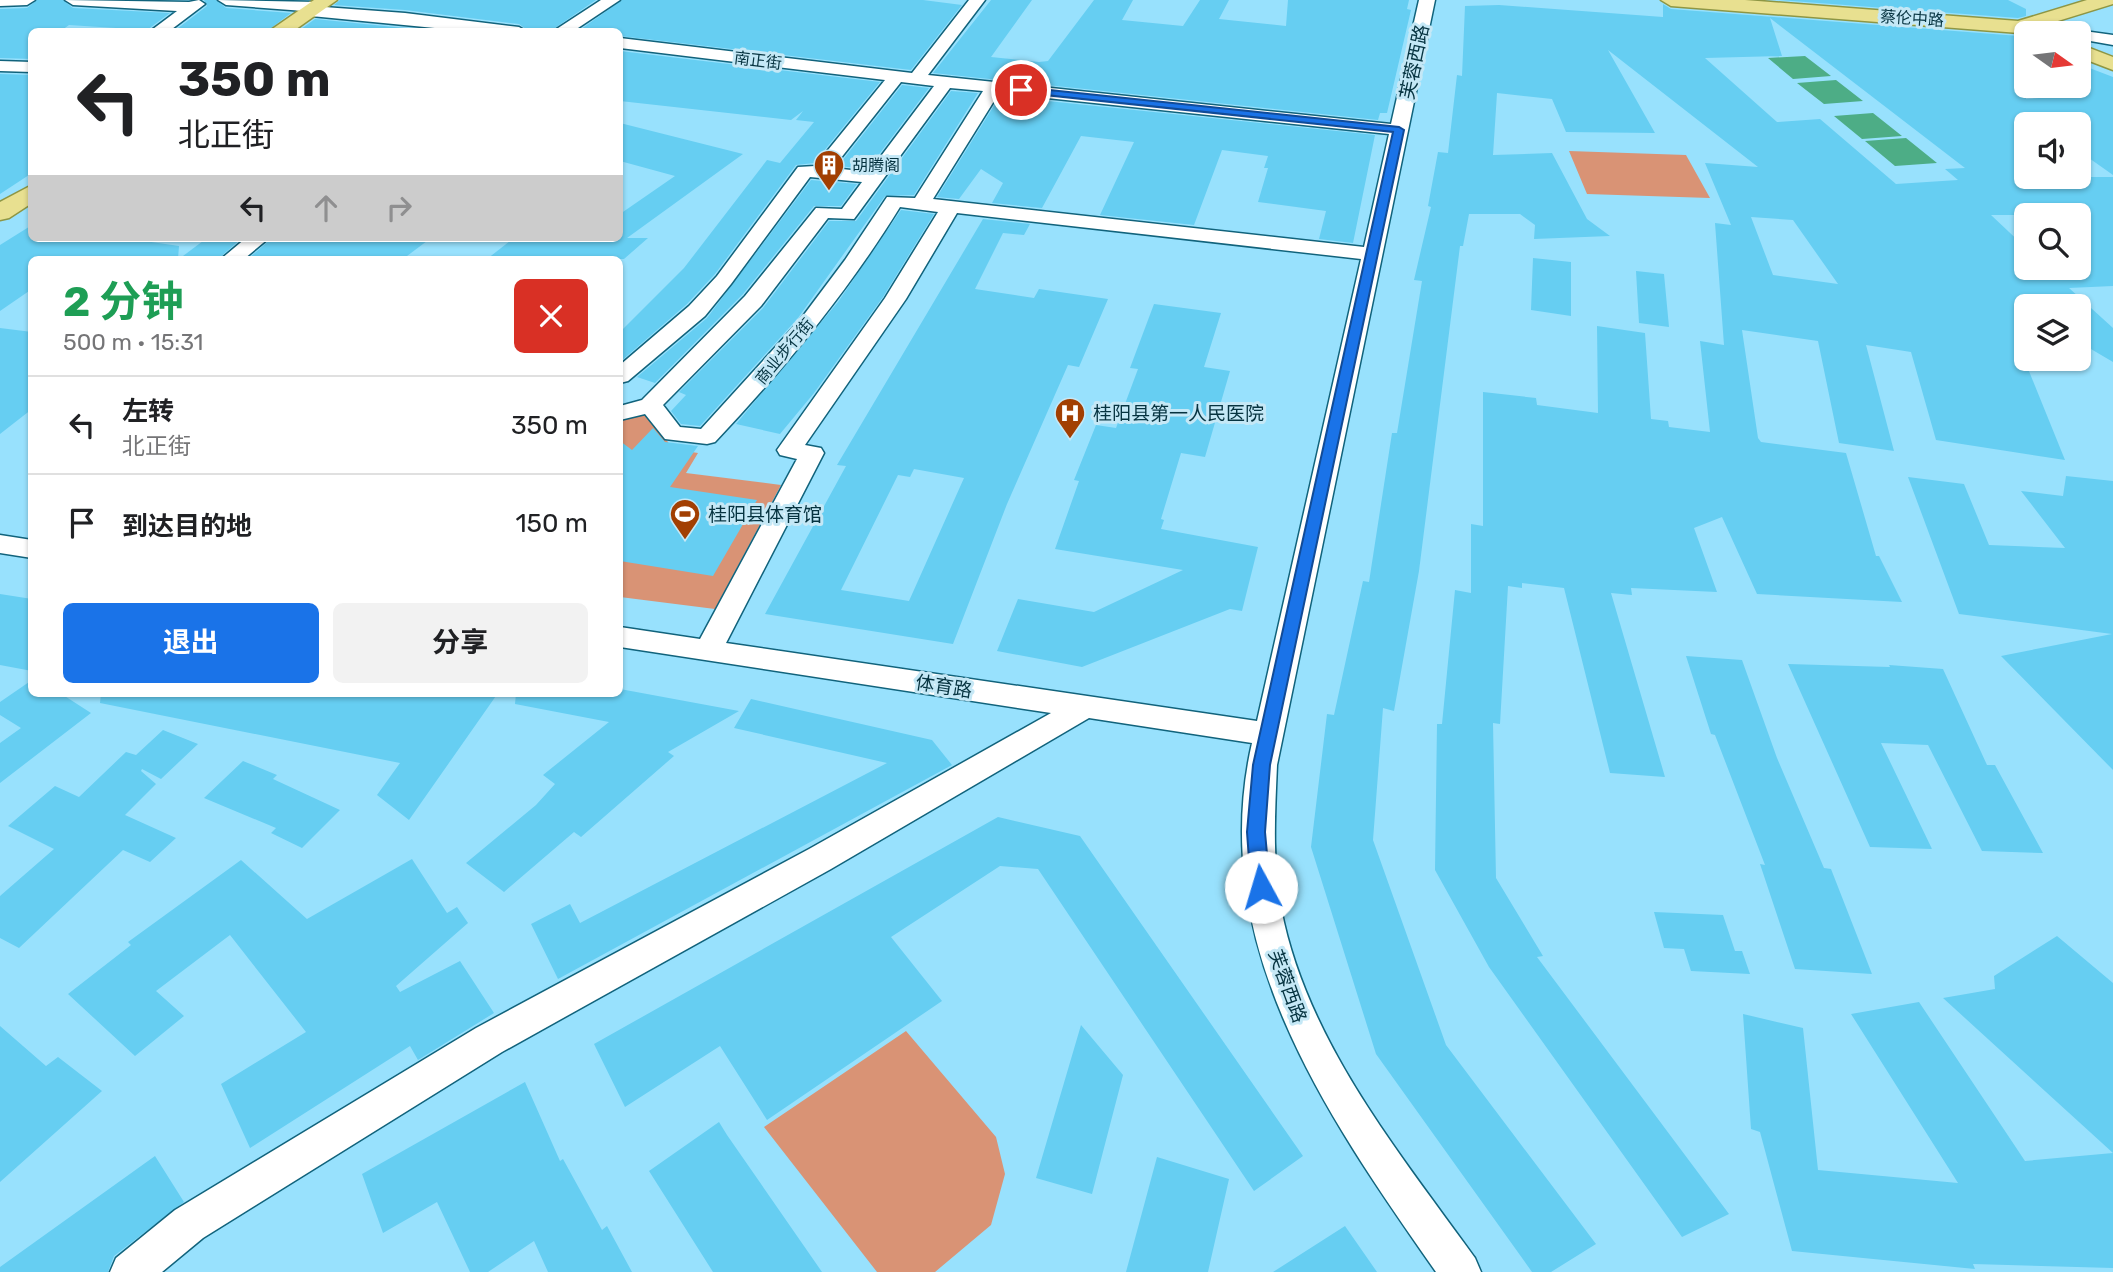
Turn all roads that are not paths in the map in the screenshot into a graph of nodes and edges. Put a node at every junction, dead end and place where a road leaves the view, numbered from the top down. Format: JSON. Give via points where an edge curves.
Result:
{"nodes":[{"id":1,"x":27,"y":0,"type":"edge"},
{"id":2,"x":72,"y":0,"type":"edge"},
{"id":3,"x":226,"y":0,"type":"edge"},
{"id":4,"x":612,"y":0,"type":"edge"},
{"id":5,"x":977,"y":0,"type":"edge"},
{"id":6,"x":1427,"y":0,"type":"edge"},
{"id":7,"x":1671,"y":0,"type":"edge"},
{"id":8,"x":2107,"y":0,"type":"edge"},
{"id":9,"x":0,"y":1,"type":"edge"},
{"id":10,"x":1695,"y":1,"type":"edge"},
{"id":11,"x":197,"y":4,"type":"edge"},
{"id":12,"x":318,"y":6,"type":"edge"},
{"id":13,"x":2052,"y":21,"type":"edge"},
{"id":14,"x":163,"y":28,"type":"edge"},
{"id":15,"x":284,"y":28,"type":"edge"},
{"id":16,"x":488,"y":28,"type":"edge"},
{"id":17,"x":566,"y":28,"type":"edge"},
{"id":18,"x":2014,"y":29,"type":"edge"},
{"id":19,"x":2091,"y":36,"type":"edge"},
{"id":20,"x":2113,"y":40,"type":"edge"},
{"id":21,"x":623,"y":43,"type":"edge"},
{"id":22,"x":2091,"y":55,"type":"edge"},
{"id":23,"x":2113,"y":64,"type":"edge"},
{"id":24,"x":0,"y":66,"type":"edge"},
{"id":25,"x":28,"y":67,"type":"edge"},
{"id":26,"x":906,"y":78,"type":"junction"},
{"id":27,"x":946,"y":82,"type":"junction"},
{"id":28,"x":994,"y":87,"type":"junction"},
{"id":29,"x":1399,"y":130,"type":"junction"},
{"id":30,"x":820,"y":173,"type":"junction"},
{"id":31,"x":873,"y":178,"type":"junction"},
{"id":32,"x":28,"y":195,"type":"edge"},
{"id":33,"x":860,"y":197,"type":"junction"},
{"id":34,"x":894,"y":201,"type":"junction"},
{"id":35,"x":921,"y":204,"type":"junction"},
{"id":36,"x":779,"y":206,"type":"junction"},
{"id":37,"x":951,"y":207,"type":"junction"},
{"id":38,"x":823,"y":212,"type":"junction"},
{"id":39,"x":0,"y":213,"type":"edge"},
{"id":40,"x":254,"y":242,"type":"edge"},
{"id":41,"x":1372,"y":254,"type":"junction"},
{"id":42,"x":235,"y":256,"type":"edge"},
{"id":43,"x":623,"y":374,"type":"edge"},
{"id":44,"x":650,"y":405,"type":"junction"},
{"id":45,"x":623,"y":412,"type":"edge"},
{"id":46,"x":0,"y":544,"type":"edge"},
{"id":47,"x":28,"y":548,"type":"edge"},
{"id":48,"x":623,"y":637,"type":"edge"},
{"id":49,"x":708,"y":650,"type":"junction"},
{"id":50,"x":1084,"y":707,"type":"junction"},
{"id":51,"x":1268,"y":734,"type":"junction"},
{"id":52,"x":130,"y":1272,"type":"edge"},
{"id":53,"x":1461,"y":1272,"type":"edge"}],
"edges":[{"from":1,"to":9,"type":"street"},
{"from":2,"to":11,"type":"street"},
{"from":3,"to":12,"type":"street"},
{"from":4,"to":17,"type":"street"},
{"from":5,"to":26,"type":"street"},
{"from":6,"to":29,"type":"street","name":"芙蓉西路"},
{"from":7,"to":10,"type":"main road","name":"蔡伦中路"},
{"from":8,"to":13,"type":"main road","name":"蔡伦中路"},
{"from":10,"to":18,"type":"main road","name":"蔡伦中路"},
{"from":11,"to":14,"type":"street"},
{"from":12,"to":15,"type":"main road"},
{"from":12,"to":16,"type":"street"},
{"from":19,"to":20,"type":"street"},
{"from":21,"to":26,"type":"street","name":"南正街"},
{"from":22,"to":23,"type":"main road"},
{"from":24,"to":25,"type":"street"},
{"from":26,"to":27,"type":"street"},
{"from":26,"to":30,"type":"street"},
{"from":27,"to":28,"type":"street"},
{"from":27,"to":31,"type":"street"},
{"from":28,"to":29,"type":"street"},
{"from":28,"to":35,"type":"street"},
{"from":29,"to":41,"type":"street","name":"芙蓉西路"},
{"from":30,"to":31,"type":"street"},
{"from":30,"to":36,"type":"street","via":[[805,171]]},
{"from":31,"to":33,"type":"street"},
{"from":32,"to":39,"type":"main road"},
{"from":33,"to":34,"type":"street"},
{"from":33,"to":38,"type":"street","via":[[847,215]]},
{"from":34,"to":35,"type":"street"},
{"from":34,"to":44,"type":"street","name":"商业步行街","via":[[844,279],[743,401],[707,437],[673,434]]},
{"from":35,"to":37,"type":"street"},
{"from":36,"to":38,"type":"street"},
{"from":36,"to":43,"type":"street","via":[[697,312]]},
{"from":37,"to":41,"type":"street"},
{"from":37,"to":49,"type":"street","via":[[895,299],[789,450],[812,453]]},
{"from":38,"to":44,"type":"street","via":[[753,301]]},
{"from":40,"to":42,"type":"street"},
{"from":41,"to":51,"type":"street","name":"芙蓉西路"},
{"from":44,"to":45,"type":"street"},
{"from":46,"to":47,"type":"street"},
{"from":48,"to":49,"type":"street","name":"体育路"},
{"from":49,"to":50,"type":"street","name":"体育路"},
{"from":50,"to":51,"type":"street","name":"体育路"},
{"from":50,"to":52,"type":"street","via":[[489,1041],[189,1224]]},
{"from":51,"to":53,"type":"street","name":"芙蓉西路","via":[[1257,797],[1258,868],[1273,947],[1287,990],[1306,1035],[1358,1128]]}]}
